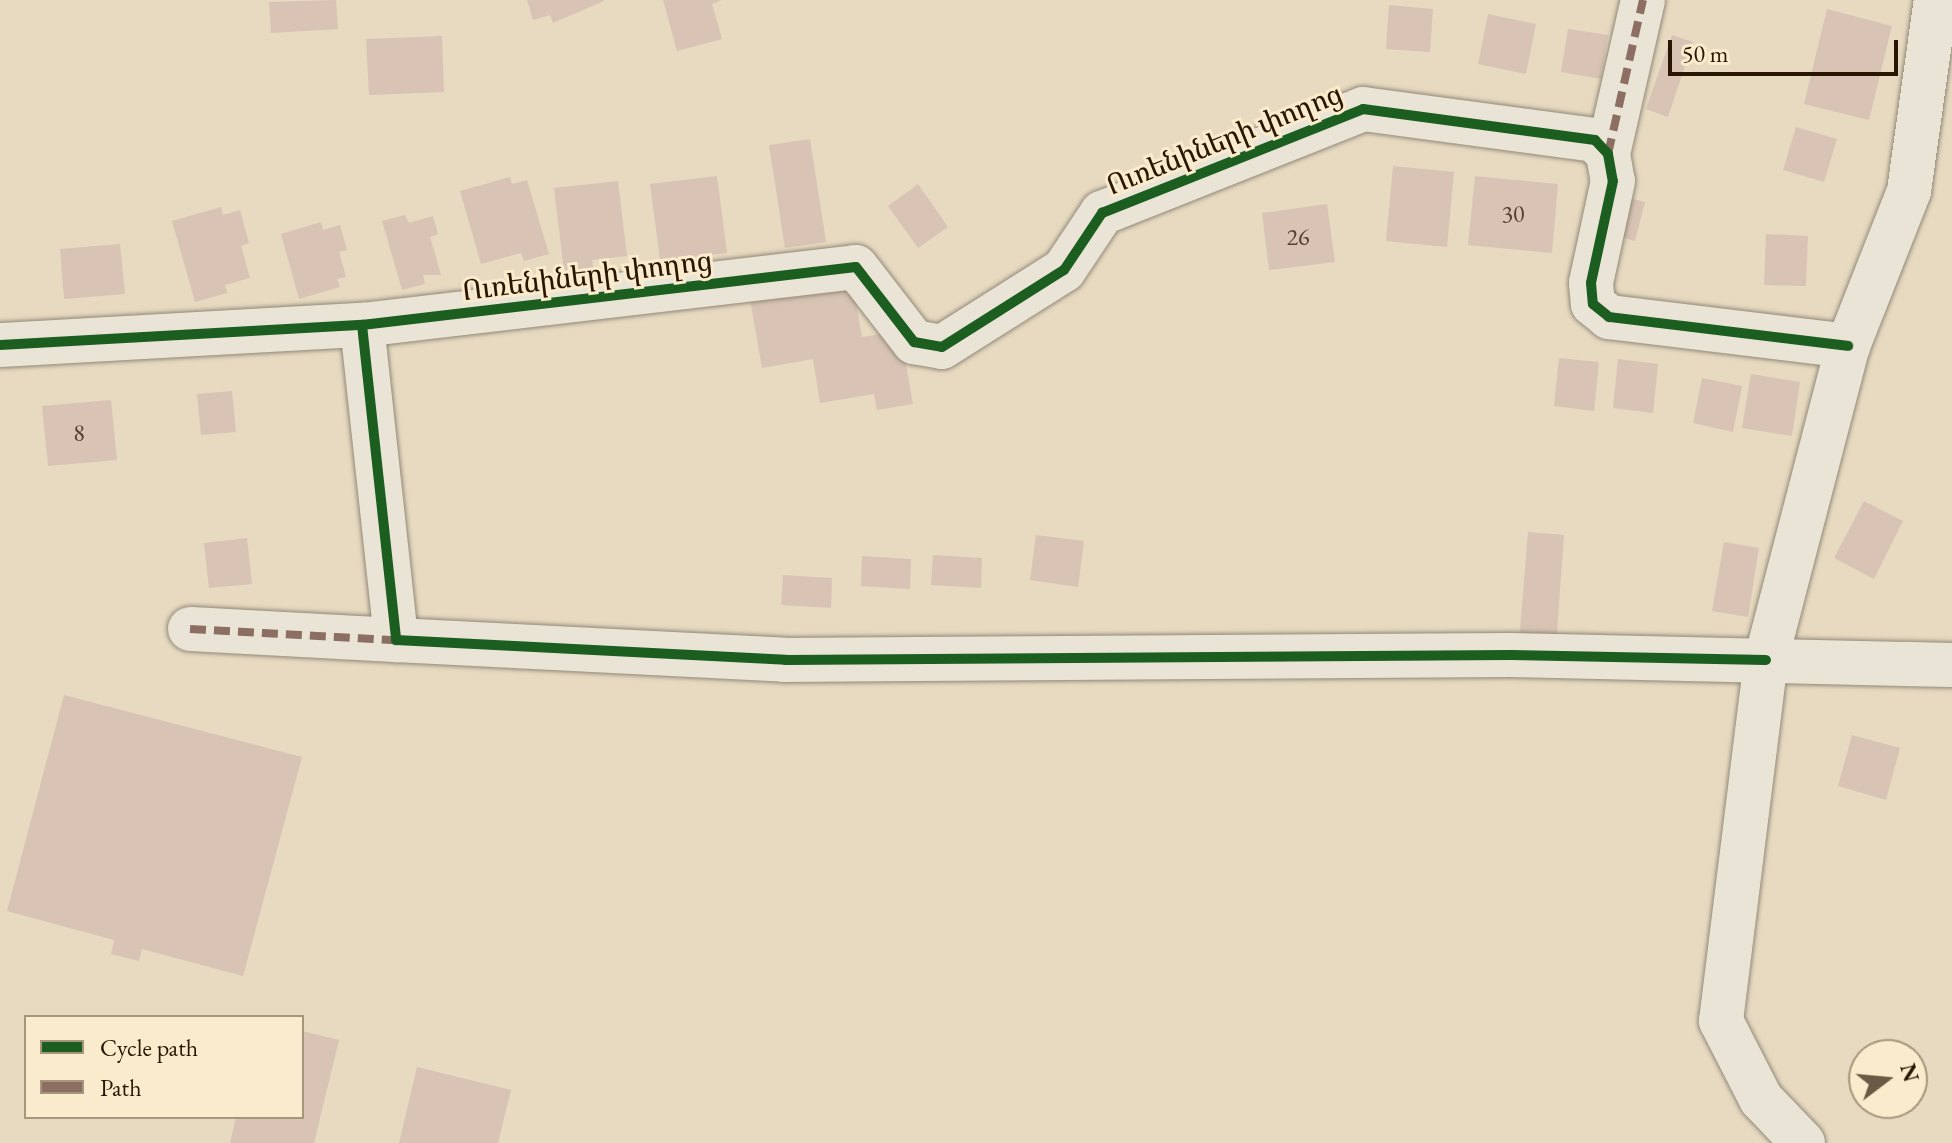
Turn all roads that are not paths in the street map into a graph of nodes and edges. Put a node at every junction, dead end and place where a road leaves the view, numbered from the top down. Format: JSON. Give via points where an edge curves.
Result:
{"nodes":[{"id":1,"x":1643,"y":0,"type":"edge"},
{"id":2,"x":1936,"y":0,"type":"edge"},
{"id":3,"x":1608,"y":154,"type":"junction"},
{"id":4,"x":362,"y":325,"type":"junction"},
{"id":5,"x":0,"y":345,"type":"edge"},
{"id":6,"x":1848,"y":346,"type":"junction"},
{"id":7,"x":190,"y":629,"type":"dead end"},
{"id":8,"x":396,"y":640,"type":"junction"},
{"id":9,"x":1766,"y":660,"type":"junction"},
{"id":10,"x":1952,"y":665,"type":"edge"},
{"id":11,"x":1803,"y":1143,"type":"edge"}],
"edges":[{"from":1,"to":3,"type":"street"},
{"from":2,"to":6,"type":"street","via":[[1909,191]]},
{"from":3,"to":4,"type":"street","name":"Ուռենիների փողոց","via":[[1595,140],[1363,109],[1102,213],[1064,270],[942,347],[914,342],[856,267]]},
{"from":3,"to":6,"type":"street","via":[[1613,181],[1591,283],[1593,304],[1601,311],[1609,317]]},
{"from":4,"to":5,"type":"street","name":"Ուռենիների փողոց"},
{"from":4,"to":8,"type":"street"},
{"from":6,"to":9,"type":"street"},
{"from":7,"to":8,"type":"street"},
{"from":8,"to":9,"type":"street","via":[[785,660],[1511,655]]},
{"from":9,"to":10,"type":"street"},
{"from":9,"to":11,"type":"street","via":[[1721,1021],[1761,1099]]}]}
